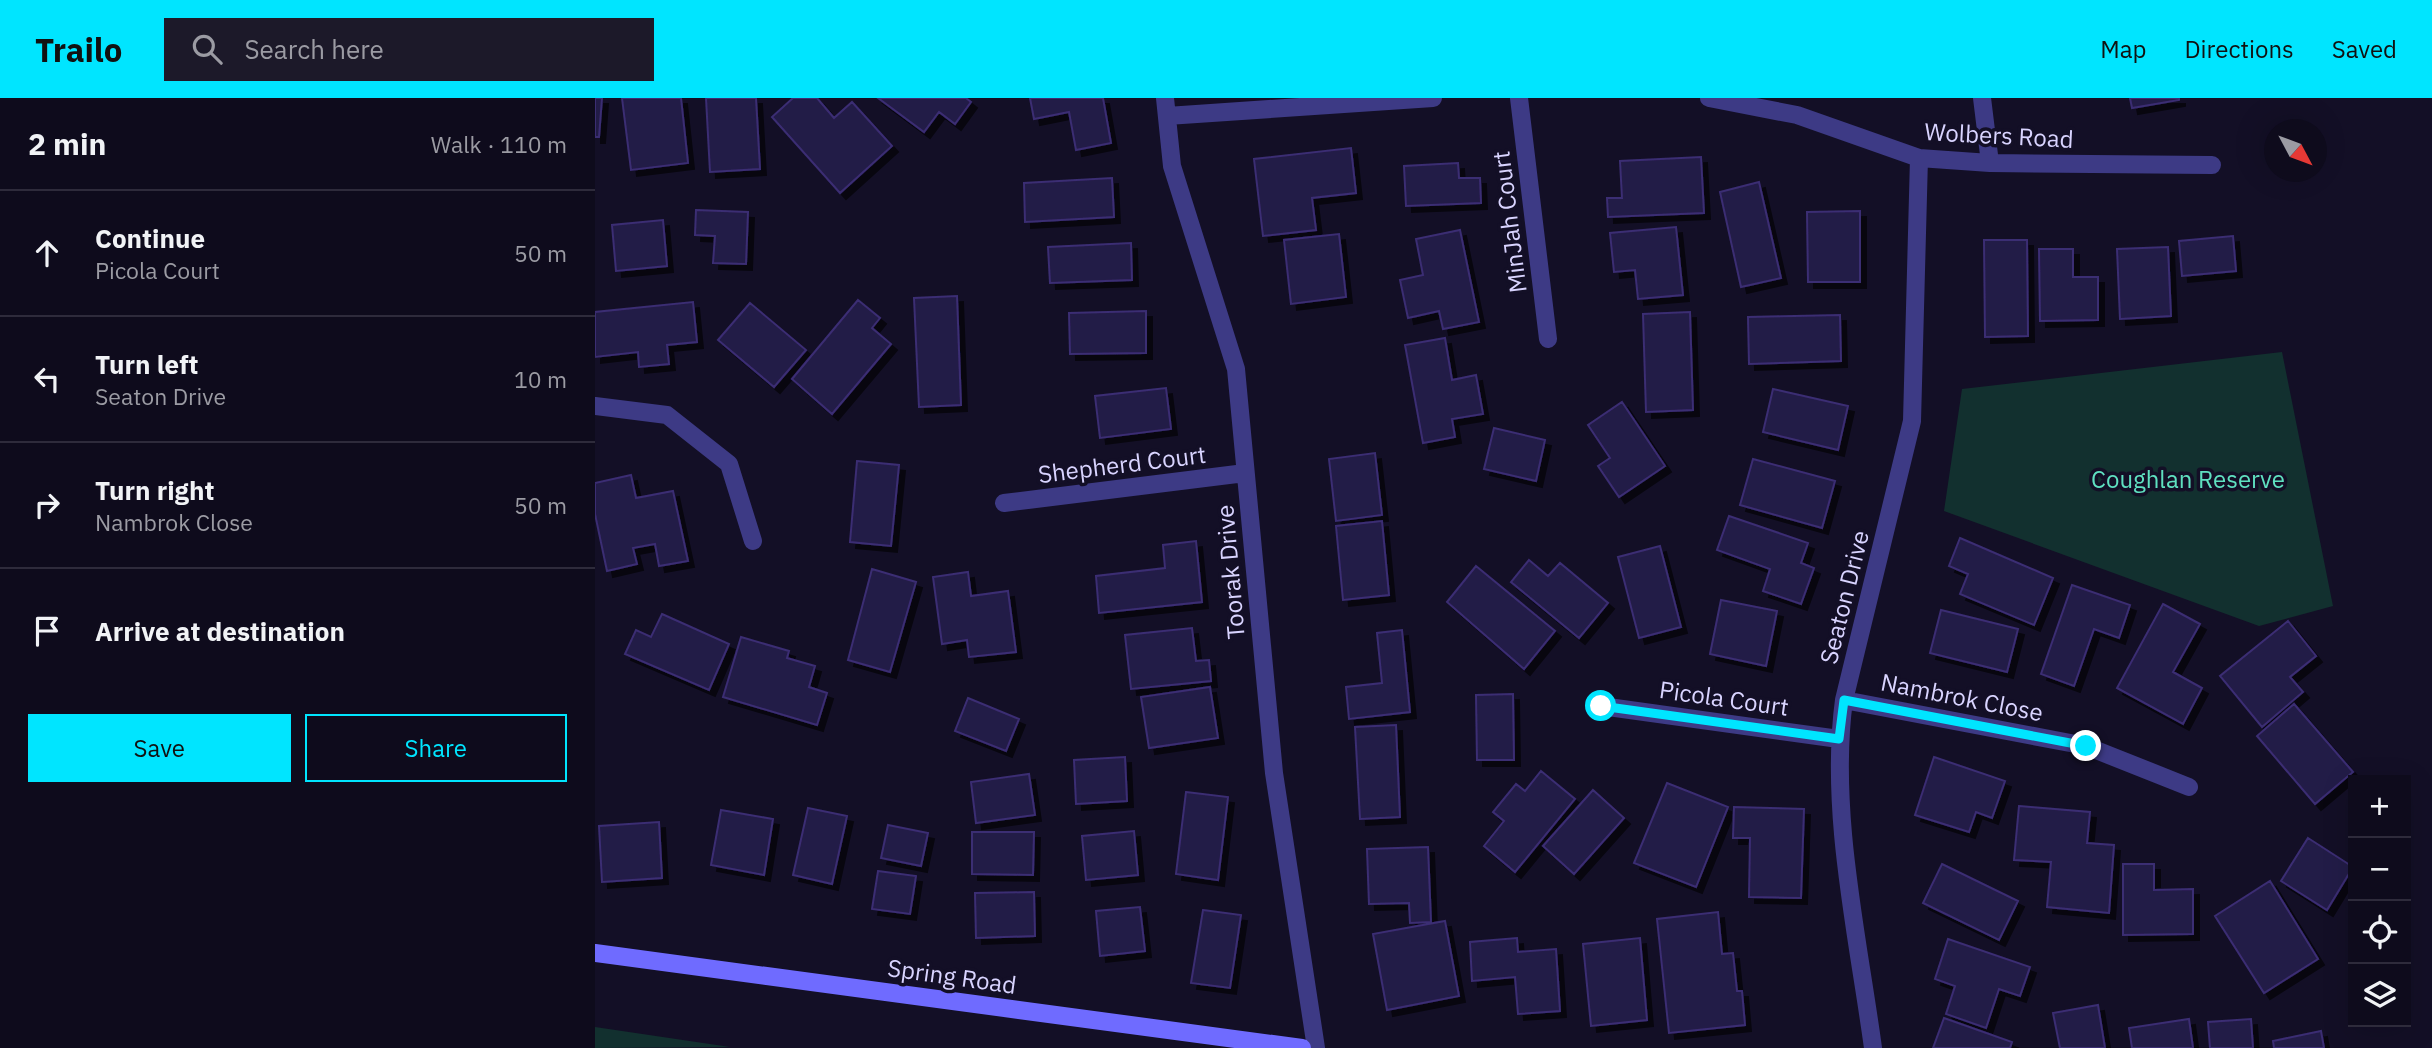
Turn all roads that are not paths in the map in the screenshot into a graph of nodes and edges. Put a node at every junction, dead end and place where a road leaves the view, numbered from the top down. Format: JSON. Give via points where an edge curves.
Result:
{"nodes":[{"id":1,"x":1433,"y":98,"type":"edge"},
{"id":2,"x":1519,"y":98,"type":"edge"},
{"id":3,"x":1709,"y":98,"type":"edge"},
{"id":4,"x":1982,"y":98,"type":"edge"},
{"id":5,"x":1166,"y":107,"type":"edge"},
{"id":6,"x":1919,"y":158,"type":"junction"},
{"id":7,"x":1990,"y":163,"type":"junction"},
{"id":8,"x":2212,"y":164,"type":"dead end"},
{"id":9,"x":1548,"y":339,"type":"dead end"},
{"id":10,"x":595,"y":406,"type":"edge"},
{"id":11,"x":1245,"y":473,"type":"junction"},
{"id":12,"x":1004,"y":503,"type":"dead end"},
{"id":13,"x":753,"y":541,"type":"dead end"},
{"id":14,"x":1844,"y":700,"type":"junction"},
{"id":15,"x":1601,"y":706,"type":"dead end"},
{"id":16,"x":1839,"y":739,"type":"junction"},
{"id":17,"x":2189,"y":787,"type":"dead end"},
{"id":18,"x":595,"y":953,"type":"edge"},
{"id":19,"x":1302,"y":1048,"type":"edge"},
{"id":20,"x":1316,"y":1048,"type":"edge"},
{"id":21,"x":1873,"y":1048,"type":"edge"}],
"edges":[{"from":1,"to":5,"type":"street"},
{"from":2,"to":9,"type":"street","name":"MinJah Court"},
{"from":3,"to":6,"type":"street","name":"Wolbers Road","via":[[1797,115]]},
{"from":4,"to":7,"type":"street"},
{"from":5,"to":11,"type":"street","name":"Toorak Drive","via":[[1172,166],[1236,369]]},
{"from":6,"to":7,"type":"street","name":"Wolbers Road"},
{"from":6,"to":14,"type":"street","name":"Seaton Drive","via":[[1912,421]]},
{"from":7,"to":8,"type":"street","name":"Wolbers Road"},
{"from":10,"to":13,"type":"street","via":[[667,415],[729,464]]},
{"from":11,"to":12,"type":"street","name":"Shepherd Court"},
{"from":11,"to":20,"type":"street","name":"Toorak Drive","via":[[1274,773]]},
{"from":14,"to":16,"type":"street","name":"Seaton Drive"},
{"from":14,"to":17,"type":"street","name":"Nambrok Close","via":[[2086,746]]},
{"from":15,"to":16,"type":"street","name":"Picola Court"},
{"from":16,"to":21,"type":"street","name":"Seaton Drive","via":[[1847,853]]},
{"from":18,"to":19,"type":"main road","name":"Spring Road"}]}
